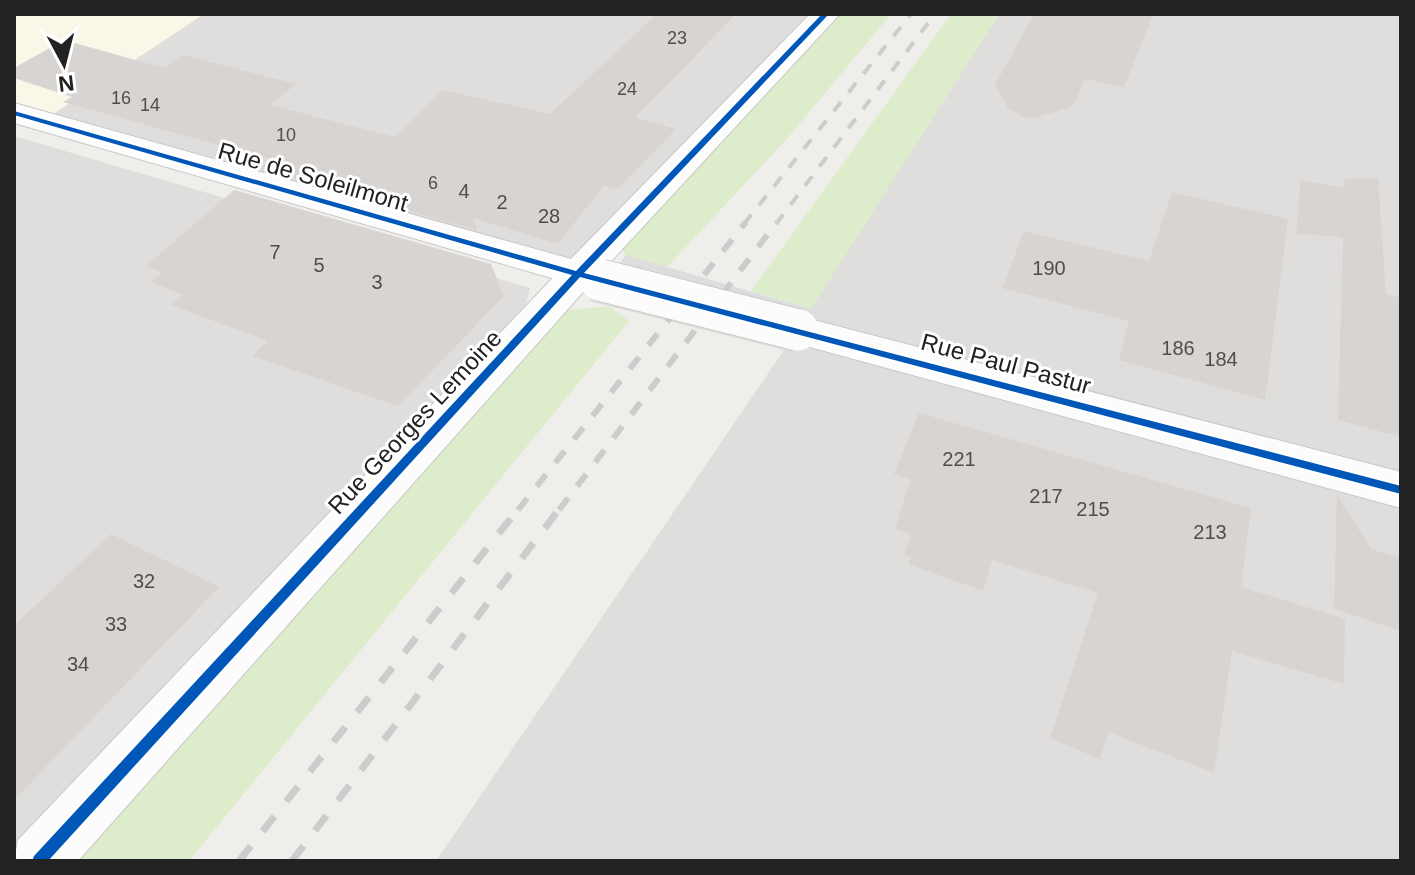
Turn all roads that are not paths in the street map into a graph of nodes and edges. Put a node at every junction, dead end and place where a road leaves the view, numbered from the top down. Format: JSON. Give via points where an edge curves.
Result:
{"nodes":[{"id":1,"x":826,"y":14,"type":"edge"},
{"id":2,"x":14,"y":113,"type":"edge"},
{"id":3,"x":589,"y":277,"type":"junction"},
{"id":4,"x":1401,"y":490,"type":"edge"},
{"id":5,"x":39,"y":861,"type":"edge"}],
"edges":[{"from":1,"to":3,"type":"street","name":"Rue Georges Lemoine"},
{"from":2,"to":3,"type":"street","name":"Rue de Soleilmont"},
{"from":3,"to":4,"type":"street","name":"Rue Paul Pastur","bridge":true},
{"from":3,"to":5,"type":"street","name":"Rue Georges Lemoine"}]}
